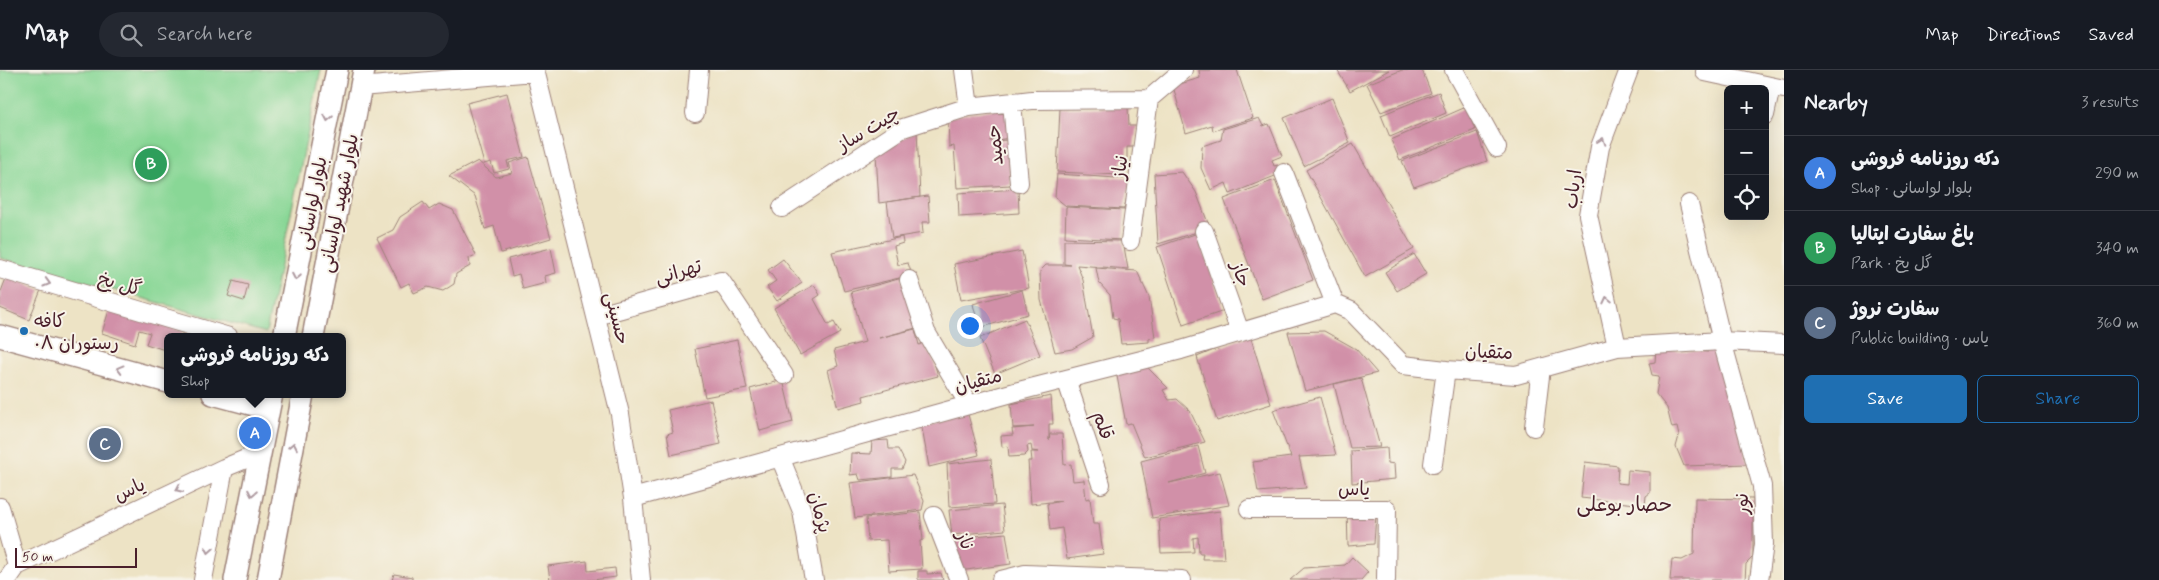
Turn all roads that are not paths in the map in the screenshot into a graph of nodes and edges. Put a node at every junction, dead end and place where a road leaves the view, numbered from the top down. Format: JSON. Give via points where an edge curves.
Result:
{"nodes":[{"id":1,"x":337,"y":70,"type":"edge"},
{"id":2,"x":699,"y":70,"type":"edge"},
{"id":3,"x":964,"y":70,"type":"edge"},
{"id":4,"x":1183,"y":70,"type":"edge"},
{"id":5,"x":1454,"y":70,"type":"edge"},
{"id":6,"x":1629,"y":70,"type":"edge"},
{"id":7,"x":535,"y":71,"type":"edge"},
{"id":8,"x":1705,"y":72,"type":"dead end"},
{"id":9,"x":362,"y":78,"type":"edge"},
{"id":10,"x":1778,"y":88,"type":"edge"},
{"id":11,"x":1149,"y":99,"type":"junction"},
{"id":12,"x":1012,"y":102,"type":"junction"},
{"id":13,"x":969,"y":107,"type":"junction"},
{"id":14,"x":1769,"y":107,"type":"edge"},
{"id":15,"x":695,"y":113,"type":"dead end"},
{"id":16,"x":1497,"y":148,"type":"dead end"},
{"id":17,"x":1284,"y":173,"type":"dead end"},
{"id":18,"x":1019,"y":183,"type":"dead end"},
{"id":19,"x":1689,"y":204,"type":"dead end"},
{"id":20,"x":782,"y":208,"type":"dead end"},
{"id":21,"x":1204,"y":231,"type":"dead end"},
{"id":22,"x":1130,"y":241,"type":"dead end"},
{"id":23,"x":0,"y":270,"type":"edge"},
{"id":24,"x":909,"y":280,"type":"dead end"},
{"id":25,"x":1334,"y":304,"type":"junction"},
{"id":26,"x":596,"y":316,"type":"junction"},
{"id":27,"x":1240,"y":332,"type":"junction"},
{"id":28,"x":215,"y":333,"type":"edge"},
{"id":29,"x":285,"y":333,"type":"edge"},
{"id":30,"x":314,"y":333,"type":"edge"},
{"id":31,"x":0,"y":336,"type":"edge"},
{"id":32,"x":1722,"y":340,"type":"junction"},
{"id":33,"x":1784,"y":344,"type":"edge"},
{"id":34,"x":1617,"y":347,"type":"junction"},
{"id":35,"x":1541,"y":368,"type":"junction"},
{"id":36,"x":1446,"y":370,"type":"junction"},
{"id":37,"x":784,"y":375,"type":"dead end"},
{"id":38,"x":1066,"y":379,"type":"junction"},
{"id":39,"x":164,"y":381,"type":"edge"},
{"id":40,"x":242,"y":398,"type":"edge"},
{"id":41,"x":301,"y":398,"type":"edge"},
{"id":42,"x":270,"y":402,"type":"edge"},
{"id":43,"x":969,"y":405,"type":"junction"},
{"id":44,"x":1534,"y":427,"type":"dead end"},
{"id":45,"x":260,"y":453,"type":"junction"},
{"id":46,"x":780,"y":457,"type":"junction"},
{"id":47,"x":1433,"y":464,"type":"dead end"},
{"id":48,"x":224,"y":468,"type":"junction"},
{"id":49,"x":1101,"y":484,"type":"dead end"},
{"id":50,"x":633,"y":498,"type":"junction"},
{"id":51,"x":0,"y":507,"type":"edge"},
{"id":52,"x":1249,"y":509,"type":"dead end"},
{"id":53,"x":934,"y":516,"type":"dead end"},
{"id":54,"x":12,"y":573,"type":"edge"},
{"id":55,"x":204,"y":580,"type":"edge"},
{"id":56,"x":235,"y":580,"type":"edge"},
{"id":57,"x":268,"y":580,"type":"edge"},
{"id":58,"x":641,"y":580,"type":"edge"},
{"id":59,"x":814,"y":580,"type":"edge"},
{"id":60,"x":959,"y":580,"type":"edge"},
{"id":61,"x":1001,"y":580,"type":"edge"},
{"id":62,"x":1182,"y":580,"type":"edge"},
{"id":63,"x":1386,"y":580,"type":"edge"},
{"id":64,"x":1759,"y":580,"type":"edge"}],
"edges":[{"from":1,"to":29,"type":"main road","name":"بلوار لواسانی","one_way":true},
{"from":2,"to":15,"type":"street"},
{"from":3,"to":13,"type":"street","name":"حمید"},
{"from":4,"to":11,"type":"street"},
{"from":5,"to":16,"type":"street"},
{"from":34,"to":6,"type":"street","name":"ارباب","one_way":true,"via":[[1588,215],[1600,147]]},
{"from":7,"to":9,"type":"street"},
{"from":7,"to":26,"type":"street","name":"حسینی"},
{"from":8,"to":10,"type":"street"},
{"from":9,"to":30,"type":"main road","name":"بلوار شهید لواسانی"},
{"from":10,"to":14,"type":"street"},
{"from":11,"to":12,"type":"street","name":"چیت ساز"},
{"from":11,"to":22,"type":"street","name":"نیاز"},
{"from":12,"to":13,"type":"street","name":"چیت ساز"},
{"from":12,"to":18,"type":"street","name":"حمید"},
{"from":13,"to":20,"type":"street","name":"چیت ساز","via":[[904,128]]},
{"from":17,"to":25,"type":"street"},
{"from":19,"to":32,"type":"street"},
{"from":21,"to":27,"type":"street","name":"جاز"},
{"from":23,"to":28,"type":"street","name":"گل یخ","one_way":true},
{"from":24,"to":43,"type":"street","via":[[926,332]]},
{"from":25,"to":27,"type":"street","name":"متقیان"},
{"from":25,"to":36,"type":"street","name":"متقیان","via":[[1350,311],[1403,365]]},
{"from":26,"to":37,"type":"street","name":"تهرانی","via":[[721,281]]},
{"from":26,"to":50,"type":"street","name":"حسینی","via":[[620,414]]},
{"from":27,"to":38,"type":"street","name":"متقیان"},
{"from":39,"to":31,"type":"main road","one_way":true},
{"from":32,"to":33,"type":"street","name":"متقیان"},
{"from":32,"to":34,"type":"street","name":"متقیان"},
{"from":32,"to":64,"type":"street","name":"نور","via":[[1762,486],[1764,544]]},
{"from":34,"to":35,"type":"street","name":"متقیان"},
{"from":35,"to":36,"type":"street","name":"متقیان","via":[[1516,375]]},
{"from":35,"to":44,"type":"street"},
{"from":36,"to":47,"type":"street"},
{"from":38,"to":43,"type":"street","name":"متقیان"},
{"from":38,"to":49,"type":"street","name":"قلم"},
{"from":40,"to":42,"type":"main road"},
{"from":57,"to":41,"type":"main road","one_way":true},
{"from":42,"to":45,"type":"main road"},
{"from":43,"to":46,"type":"street","name":"متقیان"},
{"from":45,"to":48,"type":"street","name":"یاس"},
{"from":45,"to":56,"type":"main road","one_way":true},
{"from":46,"to":50,"type":"street","name":"متقیان"},
{"from":46,"to":59,"type":"street","name":"پژمان","via":[[802,510]]},
{"from":48,"to":54,"type":"street","name":"یاس","one_way":true},
{"from":48,"to":55,"type":"street","one_way":true},
{"from":50,"to":58,"type":"street","name":"حسینی"},
{"from":51,"to":54,"type":"street","name":"یاس"},
{"from":52,"to":63,"type":"street","name":"یاس","via":[[1387,509]]},
{"from":53,"to":60,"type":"street","name":"ناز"},
{"from":61,"to":62,"type":"street","via":[[1025,574]]}]}
